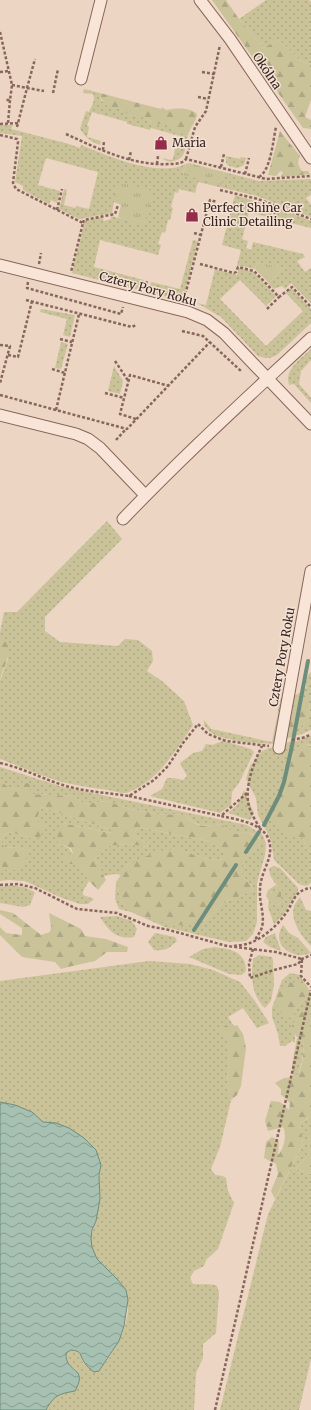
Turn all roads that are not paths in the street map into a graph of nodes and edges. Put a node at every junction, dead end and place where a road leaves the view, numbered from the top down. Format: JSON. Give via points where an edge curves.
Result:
{"nodes":[{"id":1,"x":101,"y":0,"type":"edge"},
{"id":2,"x":200,"y":0,"type":"edge"},
{"id":3,"x":81,"y":79,"type":"dead end"},
{"id":4,"x":310,"y":154,"type":"edge"},
{"id":5,"x":0,"y":265,"type":"edge"},
{"id":6,"x":311,"y":338,"type":"edge"},
{"id":7,"x":268,"y":378,"type":"junction"},
{"id":8,"x":0,"y":415,"type":"edge"},
{"id":9,"x":311,"y":424,"type":"edge"},
{"id":10,"x":145,"y":496,"type":"junction"},
{"id":11,"x":123,"y":519,"type":"dead end"},
{"id":12,"x":311,"y":571,"type":"edge"},
{"id":13,"x":279,"y":747,"type":"road end"}],
"edges":[{"from":1,"to":3,"type":"street"},
{"from":2,"to":4,"type":"street","name":"Okólna"},
{"from":5,"to":7,"type":"street","name":"Cztery Pory Roku","via":[[200,317],[224,333]]},
{"from":6,"to":7,"type":"street"},
{"from":7,"to":9,"type":"street","name":"Cztery Pory Roku"},
{"from":7,"to":10,"type":"street"},
{"from":8,"to":10,"type":"street","via":[[88,439],[100,448]]},
{"from":10,"to":11,"type":"street"},
{"from":12,"to":13,"type":"street","name":"Cztery Pory Roku"}]}
